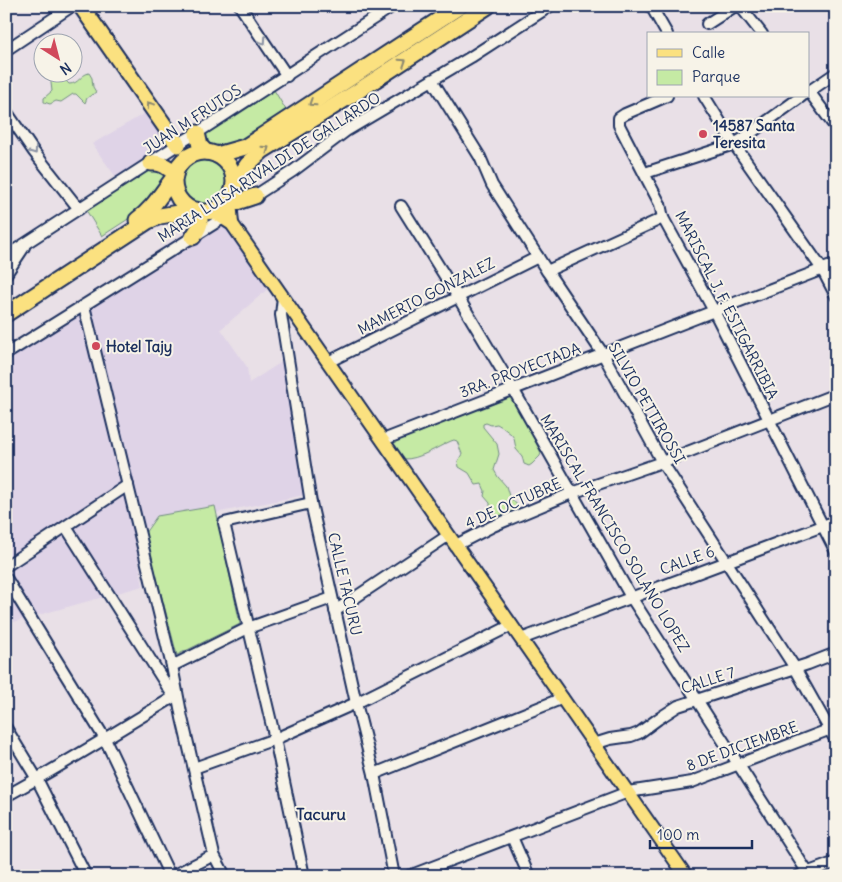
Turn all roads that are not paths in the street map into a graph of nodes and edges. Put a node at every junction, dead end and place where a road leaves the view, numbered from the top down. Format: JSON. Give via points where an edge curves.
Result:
{"nodes":[{"id":1,"x":72,"y":6,"type":"edge"},
{"id":2,"x":82,"y":6,"type":"edge"},
{"id":3,"x":240,"y":6,"type":"edge"},
{"id":4,"x":460,"y":6,"type":"edge"},
{"id":5,"x":488,"y":6,"type":"edge"},
{"id":6,"x":550,"y":6,"type":"edge"},
{"id":7,"x":652,"y":6,"type":"edge"},
{"id":8,"x":735,"y":6,"type":"edge"},
{"id":9,"x":740,"y":6,"type":"edge"},
{"id":10,"x":386,"y":8,"type":"edge"},
{"id":11,"x":707,"y":24,"type":"dead end"},
{"id":12,"x":666,"y":32,"type":"edge"},
{"id":13,"x":760,"y":32,"type":"edge"},
{"id":14,"x":6,"y":50,"type":"edge"},
{"id":15,"x":836,"y":73,"type":"edge"},
{"id":16,"x":287,"y":76,"type":"junction"},
{"id":17,"x":432,"y":80,"type":"junction"},
{"id":18,"x":810,"y":90,"type":"edge"},
{"id":19,"x":810,"y":96,"type":"edge"},
{"id":20,"x":662,"y":98,"type":"edge"},
{"id":21,"x":705,"y":98,"type":"edge"},
{"id":22,"x":799,"y":98,"type":"edge"},
{"id":23,"x":6,"y":111,"type":"edge"},
{"id":24,"x":836,"y":128,"type":"edge"},
{"id":25,"x":198,"y":133,"type":"junction"},
{"id":26,"x":178,"y":144,"type":"junction"},
{"id":27,"x":734,"y":144,"type":"junction"},
{"id":28,"x":209,"y":153,"type":"junction"},
{"id":29,"x":151,"y":163,"type":"junction"},
{"id":30,"x":175,"y":173,"type":"junction"},
{"id":31,"x":645,"y":173,"type":"junction"},
{"id":32,"x":255,"y":196,"type":"joint"},
{"id":33,"x":227,"y":206,"type":"junction"},
{"id":34,"x":401,"y":206,"type":"dead end"},
{"id":35,"x":79,"y":209,"type":"junction"},
{"id":36,"x":193,"y":211,"type":"junction"},
{"id":37,"x":663,"y":218,"type":"junction"},
{"id":38,"x":193,"y":237,"type":"junction"},
{"id":39,"x":26,"y":244,"type":"junction"},
{"id":40,"x":6,"y":256,"type":"edge"},
{"id":41,"x":538,"y":257,"type":"junction"},
{"id":42,"x":836,"y":264,"type":"edge"},
{"id":43,"x":822,"y":270,"type":"junction"},
{"id":44,"x":547,"y":271,"type":"junction"},
{"id":45,"x":6,"y":274,"type":"edge"},
{"id":46,"x":836,"y":296,"type":"edge"},
{"id":47,"x":283,"y":297,"type":"junction"},
{"id":48,"x":458,"y":297,"type":"junction"},
{"id":49,"x":84,"y":306,"type":"junction"},
{"id":50,"x":6,"y":308,"type":"edge"},
{"id":51,"x":714,"y":311,"type":"junction"},
{"id":52,"x":6,"y":314,"type":"edge"},
{"id":53,"x":6,"y":354,"type":"edge"},
{"id":54,"x":603,"y":354,"type":"junction"},
{"id":55,"x":328,"y":362,"type":"junction"},
{"id":56,"x":513,"y":389,"type":"junction"},
{"id":57,"x":836,"y":394,"type":"edge"},
{"id":58,"x":769,"y":420,"type":"junction"},
{"id":59,"x":383,"y":440,"type":"junction"},
{"id":60,"x":662,"y":462,"type":"junction"},
{"id":61,"x":128,"y":486,"type":"junction"},
{"id":62,"x":572,"y":493,"type":"junction"},
{"id":63,"x":311,"y":503,"type":"junction"},
{"id":64,"x":836,"y":521,"type":"edge"},
{"id":65,"x":66,"y":526,"type":"junction"},
{"id":66,"x":823,"y":526,"type":"junction"},
{"id":67,"x":452,"y":540,"type":"junction"},
{"id":68,"x":836,"y":552,"type":"edge"},
{"id":69,"x":726,"y":562,"type":"junction"},
{"id":70,"x":6,"y":566,"type":"edge"},
{"id":71,"x":6,"y":578,"type":"edge"},
{"id":72,"x":631,"y":597,"type":"junction"},
{"id":73,"x":332,"y":598,"type":"junction"},
{"id":74,"x":336,"y":611,"type":"junction"},
{"id":75,"x":512,"y":626,"type":"junction"},
{"id":76,"x":248,"y":628,"type":"junction"},
{"id":77,"x":521,"y":639,"type":"junction"},
{"id":78,"x":836,"y":653,"type":"edge"},
{"id":79,"x":172,"y":666,"type":"junction"},
{"id":80,"x":795,"y":668,"type":"junction"},
{"id":81,"x":176,"y":696,"type":"junction"},
{"id":82,"x":563,"y":698,"type":"junction"},
{"id":83,"x":698,"y":700,"type":"junction"},
{"id":84,"x":356,"y":703,"type":"junction"},
{"id":85,"x":159,"y":706,"type":"junction"},
{"id":86,"x":182,"y":718,"type":"junction"},
{"id":87,"x":6,"y":728,"type":"edge"},
{"id":88,"x":832,"y":729,"type":"edge"},
{"id":89,"x":275,"y":738,"type":"junction"},
{"id":90,"x":105,"y":740,"type":"junction"},
{"id":91,"x":836,"y":741,"type":"edge"},
{"id":92,"x":594,"y":744,"type":"junction"},
{"id":93,"x":739,"y":765,"type":"junction"},
{"id":94,"x":194,"y":768,"type":"junction"},
{"id":95,"x":374,"y":774,"type":"junction"},
{"id":96,"x":38,"y":779,"type":"junction"},
{"id":97,"x":628,"y":792,"type":"junction"},
{"id":98,"x":6,"y":796,"type":"edge"},
{"id":99,"x":512,"y":837,"type":"junction"},
{"id":100,"x":214,"y":855,"type":"junction"},
{"id":101,"x":836,"y":862,"type":"edge"},
{"id":102,"x":803,"y":874,"type":"edge"},
{"id":103,"x":86,"y":876,"type":"edge"},
{"id":104,"x":171,"y":876,"type":"edge"},
{"id":105,"x":225,"y":876,"type":"edge"},
{"id":106,"x":304,"y":876,"type":"edge"},
{"id":107,"x":394,"y":876,"type":"edge"},
{"id":108,"x":409,"y":876,"type":"edge"},
{"id":109,"x":528,"y":876,"type":"edge"},
{"id":110,"x":686,"y":876,"type":"edge"}],
"edges":[{"from":1,"to":14,"type":"street"},
{"from":26,"to":2,"type":"highway","one_way":true},
{"from":3,"to":16,"type":"street","one_way":true},
{"from":4,"to":28,"type":"highway","one_way":true,"via":[[246,146]]},
{"from":33,"to":5,"type":"highway","one_way":true,"via":[[247,165],[262,151]]},
{"from":6,"to":17,"type":"street","name":"MARIA LUISA RIVALDI DE GALLARDO"},
{"from":7,"to":12,"type":"street"},
{"from":8,"to":11,"type":"street"},
{"from":9,"to":13,"type":"street"},
{"from":10,"to":16,"type":"street","name":"JUAN M FRUTOS"},
{"from":15,"to":18,"type":"street"},
{"from":16,"to":25,"type":"street","name":"JUAN M FRUTOS"},
{"from":17,"to":32,"type":"street","name":"MARIA LUISA RIVALDI DE GALLARDO","via":[[346,131]]},
{"from":17,"to":41,"type":"street","name":"SILVIO PETTIROSSI"},
{"from":19,"to":24,"type":"street"},
{"from":20,"to":31,"type":"street","name":"MARISCAL J. F. ESTIGARRIBIA","via":[[619,118],[619,125]]},
{"from":21,"to":27,"type":"street"},
{"from":22,"to":27,"type":"street"},
{"from":23,"to":35,"type":"street","one_way":true},
{"from":25,"to":26,"type":"street","name":"JUAN M FRUTOS"},
{"from":25,"to":28,"type":"highway","via":[[200,146]]},
{"from":26,"to":28,"type":"highway"},
{"from":26,"to":29,"type":"street","name":"JUAN M FRUTOS"},
{"from":26,"to":30,"type":"highway"},
{"from":27,"to":31,"type":"street"},
{"from":27,"to":43,"type":"street"},
{"from":28,"to":30,"type":"highway","via":[[190,155]]},
{"from":28,"to":33,"type":"highway","via":[[227,162],[234,179]]},
{"from":29,"to":30,"type":"highway","via":[[157,162]]},
{"from":29,"to":35,"type":"street","name":"JUAN M FRUTOS"},
{"from":30,"to":36,"type":"highway","via":[[174,187],[178,197]]},
{"from":30,"to":50,"type":"highway","via":[[155,204],[141,217]]},
{"from":31,"to":37,"type":"street","name":"MARISCAL J. F. ESTIGARRIBIA"},
{"from":32,"to":33,"type":"highway","via":[[240,202],[232,196]]},
{"from":33,"to":36,"type":"highway","via":[[204,212]]},
{"from":33,"to":38,"type":"street","name":"MARIA LUISA RIVALDI DE GALLARDO"},
{"from":33,"to":47,"type":"main road"},
{"from":34,"to":48,"type":"street","name":"MARISCAL FRANCISCO SOLANO LOPEZ"},
{"from":35,"to":39,"type":"street","name":"JUAN M FRUTOS"},
{"from":36,"to":38,"type":"highway","via":[[200,221]]},
{"from":36,"to":52,"type":"highway","via":[[148,221]]},
{"from":37,"to":44,"type":"street"},
{"from":37,"to":51,"type":"street","name":"MARISCAL J. F. ESTIGARRIBIA"},
{"from":38,"to":49,"type":"street","name":"MARIA LUISA RIVALDI DE GALLARDO"},
{"from":39,"to":40,"type":"street","name":"JUAN M FRUTOS"},
{"from":39,"to":45,"type":"street"},
{"from":41,"to":44,"type":"street","name":"SILVIO PETTIROSSI"},
{"from":41,"to":48,"type":"street","name":"MAMERTO GONZALEZ"},
{"from":42,"to":43,"type":"street","name":"3RA. PROYECTADA"},
{"from":43,"to":46,"type":"street"},
{"from":43,"to":51,"type":"street","name":"3RA. PROYECTADA"},
{"from":44,"to":54,"type":"street","name":"SILVIO PETTIROSSI"},
{"from":47,"to":55,"type":"main road"},
{"from":47,"to":63,"type":"street","name":"CALLE TACURU","via":[[281,315]]},
{"from":48,"to":55,"type":"street","name":"MAMERTO GONZALEZ"},
{"from":48,"to":56,"type":"street","name":"MARISCAL FRANCISCO SOLANO LOPEZ"},
{"from":49,"to":53,"type":"street","name":"MARIA LUISA RIVALDI DE GALLARDO"},
{"from":49,"to":61,"type":"street"},
{"from":51,"to":54,"type":"street","name":"3RA. PROYECTADA"},
{"from":51,"to":58,"type":"street","name":"MARISCAL J. F. ESTIGARRIBIA"},
{"from":54,"to":56,"type":"street","name":"3RA. PROYECTADA"},
{"from":54,"to":60,"type":"street","name":"SILVIO PETTIROSSI"},
{"from":55,"to":59,"type":"main road"},
{"from":56,"to":59,"type":"street","name":"3RA. PROYECTADA"},
{"from":56,"to":62,"type":"street","name":"MARISCAL FRANCISCO SOLANO LOPEZ"},
{"from":57,"to":58,"type":"street","name":"4 DE OCTUBRE"},
{"from":58,"to":60,"type":"street","name":"4 DE OCTUBRE"},
{"from":58,"to":66,"type":"street","name":"MARISCAL J. F. ESTIGARRIBIA"},
{"from":59,"to":67,"type":"main road"},
{"from":60,"to":62,"type":"street","name":"4 DE OCTUBRE"},
{"from":60,"to":69,"type":"street","name":"SILVIO PETTIROSSI"},
{"from":61,"to":65,"type":"street"},
{"from":61,"to":79,"type":"street"},
{"from":62,"to":67,"type":"street","name":"4 DE OCTUBRE"},
{"from":62,"to":72,"type":"street","name":"MARISCAL FRANCISCO SOLANO LOPEZ"},
{"from":63,"to":73,"type":"street","name":"CALLE TACURU"},
{"from":63,"to":76,"type":"street","via":[[224,523]]},
{"from":64,"to":66,"type":"street","name":"CALLE 6"},
{"from":65,"to":70,"type":"street"},
{"from":65,"to":81,"type":"street"},
{"from":66,"to":68,"type":"street","name":"MARISCAL J. F. ESTIGARRIBIA"},
{"from":66,"to":69,"type":"street","name":"CALLE 6"},
{"from":67,"to":74,"type":"street","name":"4 DE OCTUBRE"},
{"from":67,"to":75,"type":"main road"},
{"from":69,"to":72,"type":"street","name":"CALLE 6"},
{"from":69,"to":80,"type":"street","name":"SILVIO PETTIROSSI"},
{"from":71,"to":90,"type":"street"},
{"from":72,"to":77,"type":"street","name":"CALLE 6"},
{"from":72,"to":83,"type":"street","name":"MARISCAL FRANCISCO SOLANO LOPEZ"},
{"from":73,"to":74,"type":"street","name":"CALLE TACURU"},
{"from":73,"to":76,"type":"street"},
{"from":74,"to":84,"type":"street","name":"CALLE TACURU"},
{"from":75,"to":77,"type":"main road"},
{"from":75,"to":84,"type":"street"},
{"from":76,"to":79,"type":"street"},
{"from":76,"to":89,"type":"street"},
{"from":77,"to":82,"type":"main road"},
{"from":78,"to":80,"type":"street","name":"CALLE 7"},
{"from":79,"to":81,"type":"street"},
{"from":80,"to":83,"type":"street","name":"CALLE 7"},
{"from":80,"to":88,"type":"street","name":"SILVIO PETTIROSSI"},
{"from":81,"to":85,"type":"street"},
{"from":81,"to":86,"type":"street"},
{"from":82,"to":92,"type":"main road"},
{"from":82,"to":95,"type":"street"},
{"from":83,"to":92,"type":"street","name":"CALLE 7","via":[[678,706],[631,736]]},
{"from":83,"to":93,"type":"street","name":"MARISCAL FRANCISCO SOLANO LOPEZ"},
{"from":84,"to":89,"type":"street"},
{"from":84,"to":95,"type":"street","name":"CALLE TACURU"},
{"from":85,"to":86,"type":"street","via":[[172,708]]},
{"from":85,"to":90,"type":"street"},
{"from":86,"to":94,"type":"street"},
{"from":87,"to":96,"type":"street"},
{"from":88,"to":91,"type":"street","name":"SILVIO PETTIROSSI"},
{"from":88,"to":93,"type":"street","name":"8 DE DICIEMBRE"},
{"from":89,"to":94,"type":"street"},
{"from":89,"to":106,"type":"street"},
{"from":90,"to":96,"type":"street"},
{"from":90,"to":104,"type":"street"},
{"from":92,"to":97,"type":"main road"},
{"from":93,"to":97,"type":"street","name":"8 DE DICIEMBRE","via":[[692,782]]},
{"from":93,"to":102,"type":"street","name":"MARISCAL FRANCISCO SOLANO LOPEZ"},
{"from":94,"to":100,"type":"street"},
{"from":95,"to":107,"type":"street","name":"CALLE TACURU"},
{"from":96,"to":98,"type":"street"},
{"from":96,"to":103,"type":"street"},
{"from":97,"to":99,"type":"street","name":"8 DE DICIEMBRE"},
{"from":97,"to":110,"type":"main road"},
{"from":99,"to":108,"type":"street","name":"8 DE DICIEMBRE"},
{"from":99,"to":109,"type":"street"},
{"from":100,"to":104,"type":"street"},
{"from":100,"to":105,"type":"street"},
{"from":101,"to":102,"type":"street"}]}
